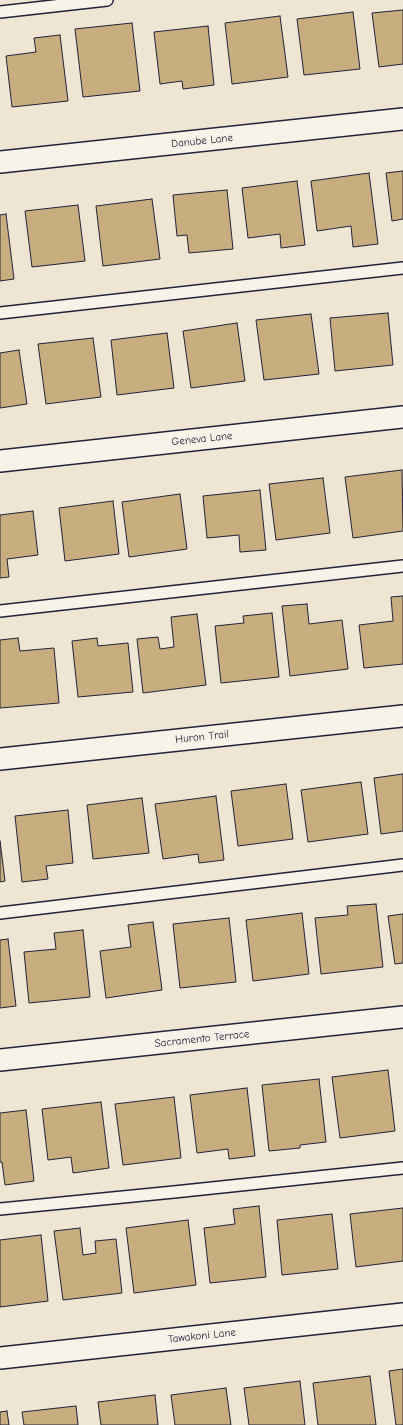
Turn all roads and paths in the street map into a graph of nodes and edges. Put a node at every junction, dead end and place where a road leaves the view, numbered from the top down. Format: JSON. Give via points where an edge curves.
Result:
{"nodes":[{"id":1,"x":107,"y":0,"type":"edge"},
{"id":2,"x":0,"y":12,"type":"edge"},
{"id":3,"x":403,"y":119,"type":"edge"},
{"id":4,"x":0,"y":162,"type":"edge"},
{"id":5,"x":403,"y":268,"type":"edge"},
{"id":6,"x":0,"y":312,"type":"edge"},
{"id":7,"x":403,"y":417,"type":"edge"},
{"id":8,"x":0,"y":461,"type":"edge"},
{"id":9,"x":403,"y":566,"type":"edge"},
{"id":10,"x":0,"y":611,"type":"edge"},
{"id":11,"x":403,"y":716,"type":"edge"},
{"id":12,"x":0,"y":759,"type":"edge"},
{"id":13,"x":403,"y":865,"type":"edge"},
{"id":14,"x":0,"y":913,"type":"edge"},
{"id":15,"x":403,"y":1017,"type":"edge"},
{"id":16,"x":0,"y":1060,"type":"edge"},
{"id":17,"x":403,"y":1168,"type":"edge"},
{"id":18,"x":0,"y":1209,"type":"edge"},
{"id":19,"x":403,"y":1314,"type":"edge"},
{"id":20,"x":0,"y":1358,"type":"edge"}],
"edges":[{"from":1,"to":2,"type":"lane"},
{"from":3,"to":4,"type":"street","name":"Danube Lane"},
{"from":5,"to":6,"type":"lane"},
{"from":7,"to":8,"type":"street","name":"Geneva Lane"},
{"from":9,"to":10,"type":"lane"},
{"from":11,"to":12,"type":"street","name":"Huron Trail"},
{"from":13,"to":14,"type":"lane"},
{"from":15,"to":16,"type":"street","name":"Sacramento Terrace"},
{"from":17,"to":18,"type":"lane"},
{"from":19,"to":20,"type":"street","name":"Tawakoni Lane"}]}
